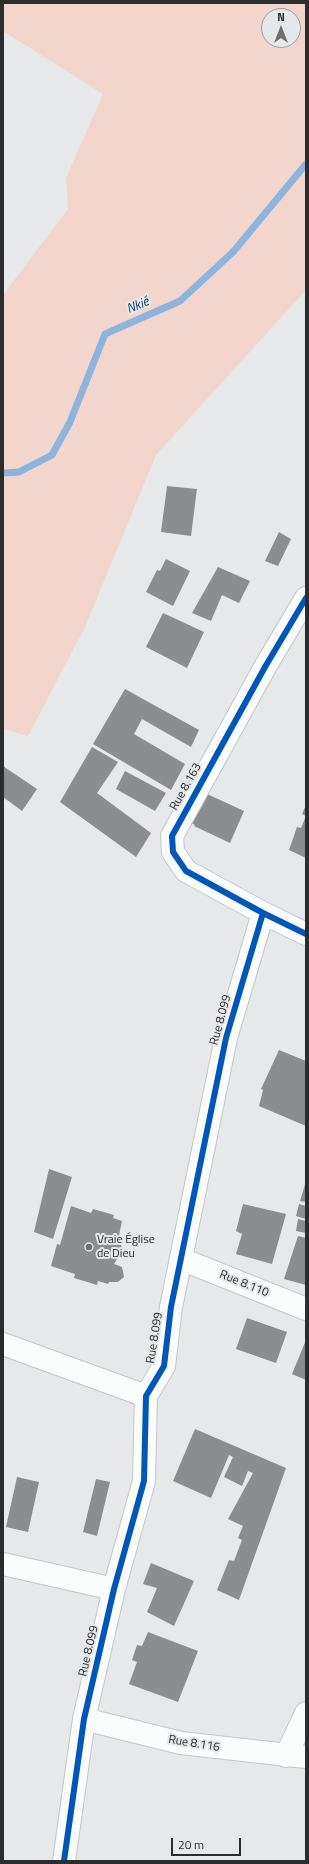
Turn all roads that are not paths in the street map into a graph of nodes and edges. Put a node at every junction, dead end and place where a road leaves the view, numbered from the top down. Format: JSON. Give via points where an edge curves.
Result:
{"nodes":[{"id":1,"x":306,"y":598,"type":"edge"},
{"id":2,"x":263,"y":913,"type":"junction"},
{"id":3,"x":306,"y":934,"type":"edge"},
{"id":4,"x":182,"y":1259,"type":"junction"},
{"id":5,"x":306,"y":1309,"type":"edge"},
{"id":6,"x":3,"y":1344,"type":"edge"},
{"id":7,"x":146,"y":1396,"type":"junction"},
{"id":8,"x":3,"y":1564,"type":"edge"},
{"id":9,"x":114,"y":1590,"type":"junction"},
{"id":10,"x":306,"y":1713,"type":"edge"},
{"id":11,"x":84,"y":1720,"type":"junction"},
{"id":12,"x":296,"y":1756,"type":"edge"},
{"id":13,"x":64,"y":1861,"type":"edge"}],
"edges":[{"from":1,"to":2,"type":"street","name":"Rue 8.163","via":[[172,836],[173,852],[186,871]]},
{"from":2,"to":3,"type":"street","name":"Rue 8.163"},
{"from":2,"to":4,"type":"street","name":"Rue 8.099","via":[[226,1038]]},
{"from":4,"to":5,"type":"street","name":"Rue 8.110"},
{"from":4,"to":7,"type":"street","name":"Rue 8.099","via":[[171,1307],[164,1366]]},
{"from":6,"to":7,"type":"street"},
{"from":7,"to":9,"type":"street","name":"Rue 8.099","via":[[144,1481]]},
{"from":8,"to":9,"type":"street"},
{"from":9,"to":11,"type":"street","name":"Rue 8.099"},
{"from":10,"to":12,"type":"street"},
{"from":11,"to":12,"type":"street","name":"Rue 8.116","via":[[181,1743]]},
{"from":11,"to":13,"type":"street","name":"Rue 8.099"}]}
